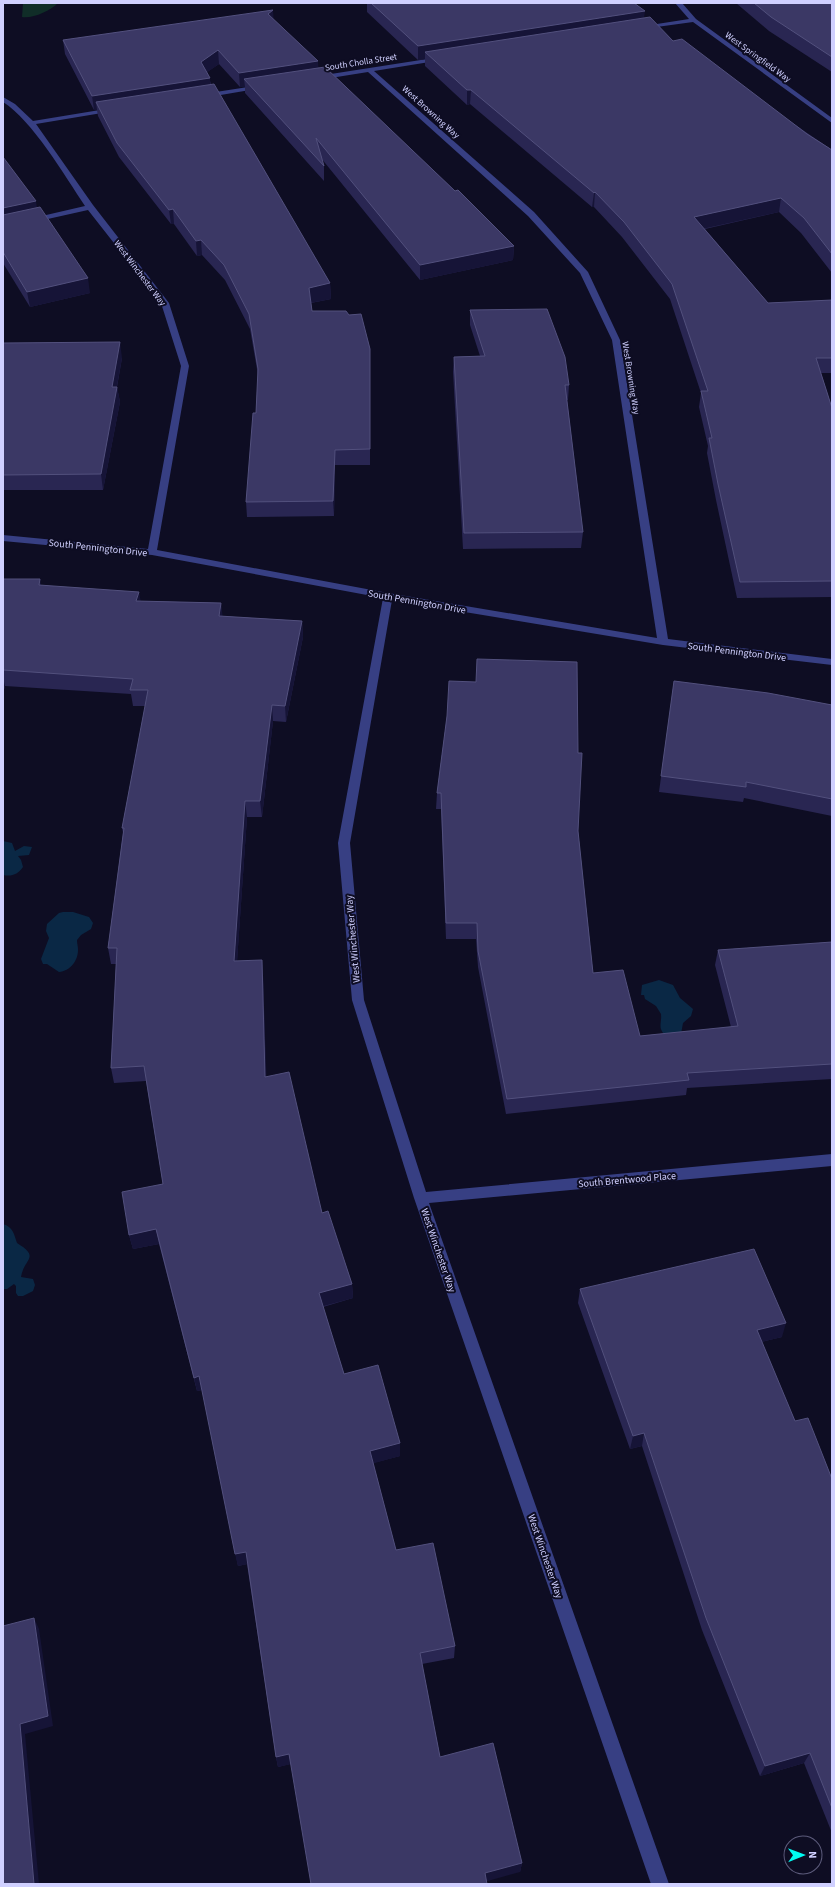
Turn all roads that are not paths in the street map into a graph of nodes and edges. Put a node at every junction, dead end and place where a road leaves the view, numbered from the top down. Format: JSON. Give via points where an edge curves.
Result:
{"nodes":[{"id":1,"x":678,"y":3,"type":"edge"},
{"id":2,"x":694,"y":20,"type":"junction"},
{"id":3,"x":635,"y":30,"type":"edge"},
{"id":4,"x":447,"y":58,"type":"edge"},
{"id":5,"x":369,"y":70,"type":"junction"},
{"id":6,"x":310,"y":80,"type":"edge"},
{"id":7,"x":271,"y":86,"type":"edge"},
{"id":8,"x":194,"y":98,"type":"edge"},
{"id":9,"x":3,"y":99,"type":"edge"},
{"id":10,"x":116,"y":110,"type":"edge"},
{"id":11,"x":832,"y":120,"type":"edge"},
{"id":12,"x":31,"y":123,"type":"junction"},
{"id":13,"x":90,"y":207,"type":"junction"},
{"id":14,"x":3,"y":227,"type":"edge"},
{"id":15,"x":3,"y":538,"type":"edge"},
{"id":16,"x":152,"y":552,"type":"junction"},
{"id":17,"x":388,"y":596,"type":"junction"},
{"id":18,"x":663,"y":642,"type":"junction"},
{"id":19,"x":832,"y":662,"type":"edge"},
{"id":20,"x":832,"y":1160,"type":"edge"},
{"id":21,"x":421,"y":1198,"type":"junction"},
{"id":22,"x":660,"y":1884,"type":"edge"}],
"edges":[{"from":1,"to":2,"type":"street","name":"West Springfield Way"},
{"from":2,"to":3,"type":"street"},
{"from":2,"to":11,"type":"street","name":"West Springfield Way"},
{"from":4,"to":5,"type":"street","name":"South Cholla Street"},
{"from":5,"to":6,"type":"street","name":"South Cholla Street"},
{"from":5,"to":18,"type":"street","name":"West Browning Way","via":[[531,214],[584,272],[616,340]]},
{"from":7,"to":8,"type":"street"},
{"from":9,"to":12,"type":"street","name":"West Winchester Way"},
{"from":10,"to":12,"type":"street"},
{"from":12,"to":13,"type":"street","name":"West Winchester Way"},
{"from":13,"to":14,"type":"street"},
{"from":13,"to":16,"type":"street","name":"West Winchester Way","via":[[165,303],[186,366]]},
{"from":15,"to":16,"type":"street","name":"South Pennington Drive"},
{"from":16,"to":17,"type":"street","name":"South Pennington Drive"},
{"from":17,"to":18,"type":"street","name":"South Pennington Drive"},
{"from":17,"to":21,"type":"street","name":"West Winchester Way","via":[[344,843],[358,1000]]},
{"from":18,"to":19,"type":"street","name":"South Pennington Drive"},
{"from":20,"to":21,"type":"street","name":"South Brentwood Place"},
{"from":21,"to":22,"type":"street","name":"West Winchester Way"}]}
